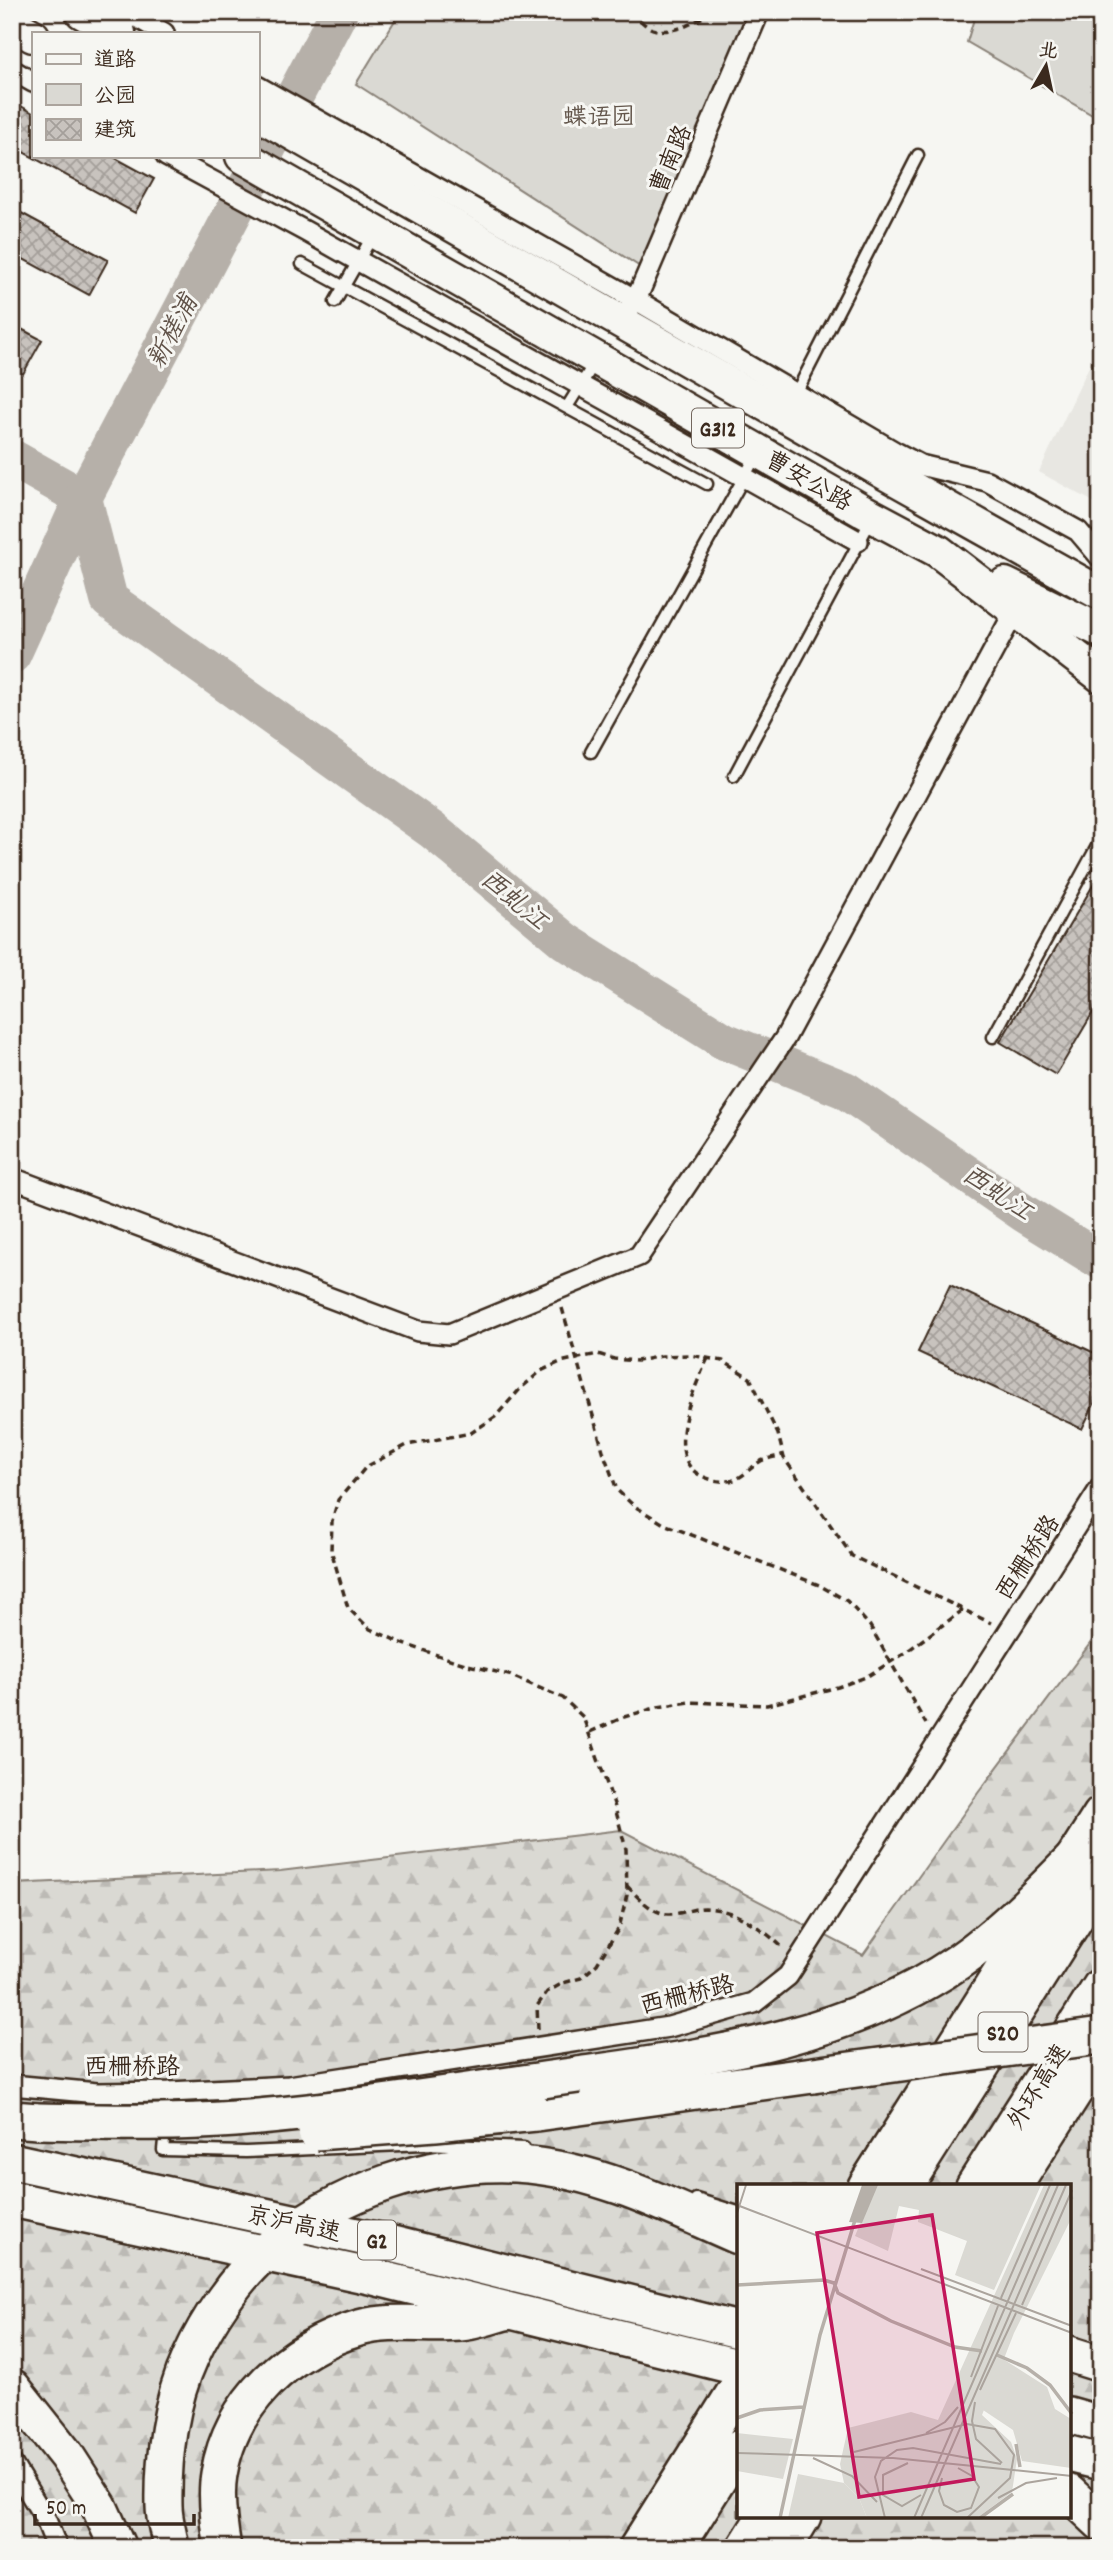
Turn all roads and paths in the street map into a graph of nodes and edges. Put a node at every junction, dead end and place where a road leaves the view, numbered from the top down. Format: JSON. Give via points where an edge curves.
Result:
{"nodes":[{"id":1,"x":82,"y":12,"type":"edge"},
{"id":2,"x":128,"y":12,"type":"edge"},
{"id":3,"x":632,"y":12,"type":"edge"},
{"id":4,"x":710,"y":12,"type":"edge"},
{"id":5,"x":759,"y":12,"type":"edge"},
{"id":6,"x":1079,"y":12,"type":"edge"},
{"id":7,"x":12,"y":24,"type":"edge"},
{"id":8,"x":117,"y":32,"type":"edge"},
{"id":9,"x":162,"y":32,"type":"edge"},
{"id":10,"x":1101,"y":32,"type":"edge"},
{"id":11,"x":32,"y":35,"type":"edge"},
{"id":12,"x":12,"y":70,"type":"edge"},
{"id":13,"x":32,"y":81,"type":"edge"},
{"id":14,"x":259,"y":87,"type":"edge"},
{"id":15,"x":259,"y":114,"type":"edge"},
{"id":16,"x":348,"y":151,"type":"junction"},
{"id":17,"x":918,"y":155,"type":"dead end"},
{"id":18,"x":170,"y":158,"type":"edge"},
{"id":19,"x":246,"y":158,"type":"edge"},
{"id":20,"x":375,"y":231,"type":"junction"},
{"id":21,"x":358,"y":261,"type":"junction"},
{"id":22,"x":302,"y":264,"type":"dead end"},
{"id":23,"x":344,"y":286,"type":"junction"},
{"id":24,"x":335,"y":302,"type":"dead end"},
{"id":25,"x":628,"y":312,"type":"junction"},
{"id":26,"x":597,"y":359,"type":"junction"},
{"id":27,"x":580,"y":386,"type":"junction"},
{"id":28,"x":790,"y":405,"type":"junction"},
{"id":29,"x":567,"y":407,"type":"junction"},
{"id":30,"x":759,"y":451,"type":"junction"},
{"id":31,"x":743,"y":478,"type":"junction"},
{"id":32,"x":707,"y":484,"type":"dead end"},
{"id":33,"x":866,"y":529,"type":"junction"},
{"id":34,"x":938,"y":551,"type":"junction"},
{"id":35,"x":1101,"y":558,"type":"edge"},
{"id":36,"x":1101,"y":594,"type":"edge"},
{"id":37,"x":1016,"y":609,"type":"junction"},
{"id":38,"x":1101,"y":631,"type":"edge"},
{"id":39,"x":1101,"y":676,"type":"edge"},
{"id":40,"x":591,"y":752,"type":"dead end"},
{"id":41,"x":734,"y":776,"type":"dead end"},
{"id":42,"x":1101,"y":839,"type":"edge"},
{"id":43,"x":993,"y":1037,"type":"dead end"},
{"id":44,"x":12,"y":1178,"type":"edge"},
{"id":45,"x":557,"y":1289,"type":"junction"},
{"id":46,"x":708,"y":1358,"type":"junction"},
{"id":47,"x":577,"y":1359,"type":"junction"},
{"id":48,"x":783,"y":1455,"type":"junction"},
{"id":49,"x":1101,"y":1487,"type":"edge"},
{"id":50,"x":963,"y":1609,"type":"junction"},
{"id":51,"x":1008,"y":1631,"type":"junction"},
{"id":52,"x":890,"y":1662,"type":"junction"},
{"id":53,"x":590,"y":1732,"type":"junction"},
{"id":54,"x":937,"y":1743,"type":"junction"},
{"id":55,"x":1101,"y":1815,"type":"edge"},
{"id":56,"x":1087,"y":1868,"type":"edge"},
{"id":57,"x":627,"y":1886,"type":"junction"},
{"id":58,"x":798,"y":1961,"type":"junction"},
{"id":59,"x":1101,"y":1986,"type":"edge"},
{"id":60,"x":1101,"y":2036,"type":"edge"},
{"id":61,"x":538,"y":2047,"type":"junction"},
{"id":62,"x":1101,"y":2050,"type":"edge"},
{"id":63,"x":12,"y":2085,"type":"edge"},
{"id":64,"x":169,"y":2092,"type":"junction"},
{"id":65,"x":12,"y":2119,"type":"edge"},
{"id":66,"x":12,"y":2125,"type":"edge"},
{"id":67,"x":541,"y":2150,"type":"dead end"},
{"id":68,"x":12,"y":2161,"type":"edge"},
{"id":69,"x":867,"y":2184,"type":"edge"},
{"id":70,"x":906,"y":2184,"type":"edge"},
{"id":71,"x":976,"y":2184,"type":"edge"},
{"id":72,"x":1015,"y":2184,"type":"edge"},
{"id":73,"x":681,"y":2193,"type":"dead end"},
{"id":74,"x":12,"y":2199,"type":"edge"},
{"id":75,"x":737,"y":2212,"type":"edge"},
{"id":76,"x":737,"y":2236,"type":"edge"},
{"id":77,"x":512,"y":2310,"type":"junction"},
{"id":78,"x":737,"y":2330,"type":"edge"},
{"id":79,"x":1071,"y":2355,"type":"edge"},
{"id":80,"x":1101,"y":2364,"type":"edge"},
{"id":81,"x":737,"y":2367,"type":"edge"},
{"id":82,"x":737,"y":2389,"type":"edge"},
{"id":83,"x":15,"y":2390,"type":"edge"},
{"id":84,"x":1071,"y":2416,"type":"edge"},
{"id":85,"x":1101,"y":2424,"type":"edge"},
{"id":86,"x":737,"y":2450,"type":"edge"},
{"id":87,"x":1071,"y":2454,"type":"edge"},
{"id":88,"x":1101,"y":2462,"type":"edge"},
{"id":89,"x":12,"y":2464,"type":"edge"},
{"id":90,"x":1071,"y":2495,"type":"edge"},
{"id":91,"x":764,"y":2518,"type":"edge"},
{"id":92,"x":803,"y":2518,"type":"edge"},
{"id":93,"x":803,"y":2518,"type":"edge"},
{"id":94,"x":1101,"y":2523,"type":"edge"},
{"id":95,"x":57,"y":2548,"type":"edge"},
{"id":96,"x":118,"y":2548,"type":"edge"},
{"id":97,"x":171,"y":2548,"type":"edge"},
{"id":98,"x":223,"y":2548,"type":"edge"},
{"id":99,"x":637,"y":2548,"type":"edge"},
{"id":100,"x":675,"y":2548,"type":"edge"},
{"id":101,"x":745,"y":2548,"type":"edge"},
{"id":102,"x":784,"y":2548,"type":"edge"},
{"id":103,"x":791,"y":2548,"type":"edge"}],
"edges":[{"from":1,"to":8,"type":"highway"},
{"from":2,"to":9,"type":"street"},
{"from":3,"to":4,"type":"path","via":[[650,28],[675,29]]},
{"from":5,"to":25,"type":"street","name":"曹南路"},
{"from":6,"to":10,"type":"path"},
{"from":7,"to":11,"type":"highway"},
{"from":12,"to":13,"type":"street"},
{"from":14,"to":16,"type":"street"},
{"from":15,"to":16,"type":"highway","number":"G312"},
{"from":16,"to":25,"type":"highway","name":"曹安公路","number":"G312"},
{"from":17,"to":28,"type":"lane"},
{"from":18,"to":21,"type":"street"},
{"from":19,"to":20,"type":"highway","name":"曹安公路","number":"G312"},
{"from":20,"to":21,"type":"lane"},
{"from":20,"to":26,"type":"highway","name":"曹安公路","number":"G312"},
{"from":21,"to":23,"type":"lane"},
{"from":21,"to":27,"type":"street"},
{"from":22,"to":23,"type":"lane"},
{"from":23,"to":24,"type":"lane"},
{"from":23,"to":29,"type":"lane"},
{"from":25,"to":28,"type":"highway","name":"曹安公路","number":"G312"},
{"from":26,"to":27,"type":"lane"},
{"from":26,"to":30,"type":"highway","name":"曹安公路","number":"G312"},
{"from":27,"to":29,"type":"lane"},
{"from":27,"to":31,"type":"street"},
{"from":28,"to":35,"type":"street","via":[[920,465],[987,481],[1078,531]]},
{"from":28,"to":36,"type":"highway","name":"曹安公路","number":"G312"},
{"from":29,"to":32,"type":"lane"},
{"from":30,"to":31,"type":"lane"},
{"from":30,"to":33,"type":"highway","name":"曹安公路","number":"G312"},
{"from":31,"to":33,"type":"street"},
{"from":31,"to":40,"type":"lane"},
{"from":33,"to":34,"type":"highway","name":"曹安公路","number":"G312"},
{"from":33,"to":41,"type":"lane"},
{"from":34,"to":37,"type":"highway","name":"曹安公路","number":"G312"},
{"from":34,"to":38,"type":"highway"},
{"from":37,"to":39,"type":"highway","name":"曹安公路","number":"G312"},
{"from":37,"to":45,"type":"street","via":[[761,1076],[639,1256]]},
{"from":42,"to":43,"type":"lane"},
{"from":44,"to":45,"type":"street","via":[[418,1331],[449,1334]]},
{"from":45,"to":47,"type":"path"},
{"from":46,"to":47,"type":"path","via":[[662,1356],[637,1361],[598,1354]]},
{"from":46,"to":48,"type":"path","via":[[723,1361],[750,1378],[778,1434]]},
{"from":46,"to":48,"type":"path","via":[[682,1437],[685,1461],[705,1478],[735,1480],[761,1462]]},
{"from":47,"to":52,"type":"path","via":[[617,1490],[664,1524],[819,1585],[847,1601],[870,1626]]},
{"from":47,"to":53,"type":"path","via":[[541,1371],[495,1417],[471,1433],[407,1445],[366,1467],[338,1500],[331,1549],[348,1608],[370,1629],[563,1698],[583,1717]]},
{"from":48,"to":50,"type":"path","via":[[852,1556]]},
{"from":49,"to":51,"type":"street","name":"西栅桥路"},
{"from":50,"to":51,"type":"path"},
{"from":50,"to":52,"type":"path"},
{"from":51,"to":54,"type":"street","name":"西栅桥路"},
{"from":52,"to":53,"type":"path","via":[[866,1677],[798,1698],[767,1704],[668,1705]]},
{"from":52,"to":54,"type":"path"},
{"from":53,"to":57,"type":"path","via":[[626,1849]]},
{"from":54,"to":58,"type":"street","name":"西栅桥路"},
{"from":55,"to":56,"type":"highway"},
{"from":56,"to":65,"type":"highway","bridge":true,"via":[[936,1975],[890,2000],[844,2020],[751,2046],[552,2079],[234,2119]]},
{"from":56,"to":69,"type":"highway"},
{"from":56,"to":70,"type":"highway","number":"S20"},
{"from":57,"to":58,"type":"path","via":[[663,1913],[704,1908],[747,1920]]},
{"from":57,"to":61,"type":"path","via":[[619,1928],[597,1964],[581,1978],[547,1993],[537,2006]]},
{"from":58,"to":61,"type":"street","name":"西栅桥路","via":[[788,1976],[754,2003],[668,2027]]},
{"from":59,"to":71,"type":"highway","name":"外环高速","number":"S20"},
{"from":60,"to":66,"type":"highway","bridge":true,"via":[[410,2126],[235,2135],[134,2134]]},
{"from":61,"to":64,"type":"street","name":"西栅桥路","via":[[289,2086]]},
{"from":62,"to":72,"type":"highway"},
{"from":63,"to":64,"type":"street","name":"西栅桥路"},
{"from":64,"to":67,"type":"lane","via":[[163,2150],[246,2152],[424,2144]]},
{"from":68,"to":78,"type":"highway","name":"京沪高速","number":"G2","via":[[380,2241]]},
{"from":73,"to":75,"type":"lane"},
{"from":74,"to":77,"type":"highway","name":"京沪高速","number":"G2"},
{"from":76,"to":97,"type":"highway","via":[[584,2175],[528,2165],[434,2169],[338,2203],[262,2255],[212,2316],[190,2357],[169,2431],[164,2508]]},
{"from":77,"to":81,"type":"highway","name":"京沪高速","number":"G2"},
{"from":77,"to":98,"type":"highway","via":[[461,2323],[360,2328],[307,2348],[263,2384],[232,2427],[218,2474]]},
{"from":79,"to":80,"type":"highway"},
{"from":82,"to":99,"type":"highway"},
{"from":83,"to":96,"type":"highway","via":[[93,2496]]},
{"from":84,"to":85,"type":"highway"},
{"from":86,"to":100,"type":"highway"},
{"from":87,"to":88,"type":"highway"},
{"from":89,"to":95,"type":"street","via":[[46,2520]]},
{"from":90,"to":94,"type":"highway"},
{"from":91,"to":101,"type":"highway"},
{"from":92,"to":102,"type":"highway"},
{"from":93,"to":103,"type":"highway"}]}
